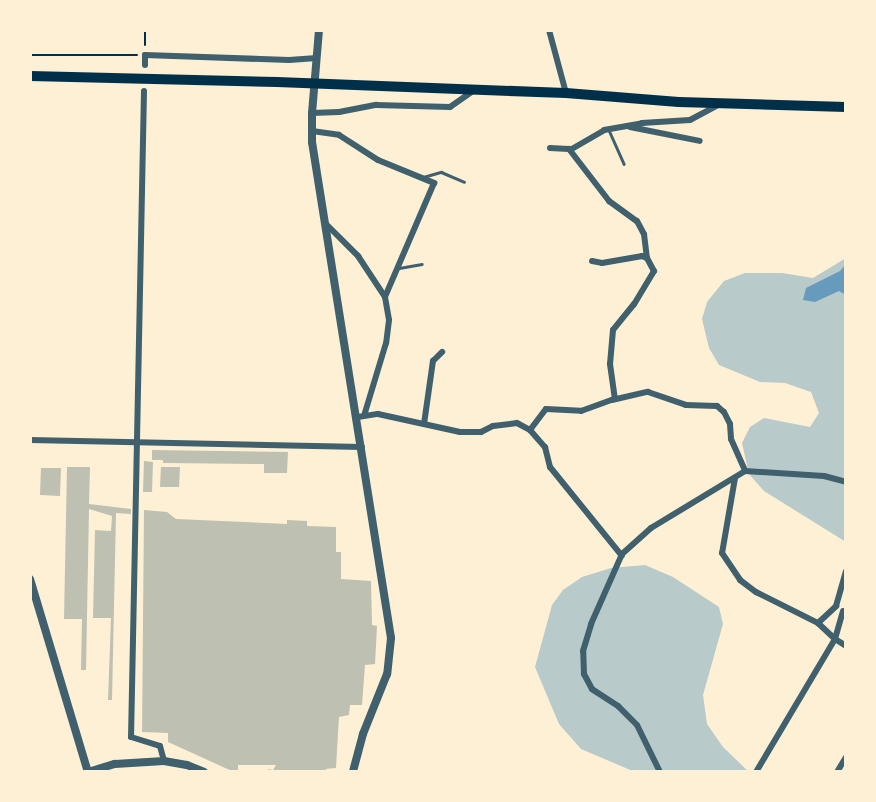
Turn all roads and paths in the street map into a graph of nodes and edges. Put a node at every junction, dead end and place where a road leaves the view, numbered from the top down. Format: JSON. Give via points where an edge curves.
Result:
{"nodes":[{"id":1,"x":145,"y":30,"type":"edge"},
{"id":2,"x":320,"y":30,"type":"edge"},
{"id":3,"x":549,"y":30,"type":"edge"},
{"id":4,"x":30,"y":55,"type":"edge"},
{"id":5,"x":145,"y":55,"type":"junction"},
{"id":6,"x":317,"y":58,"type":"junction"},
{"id":7,"x":144,"y":65,"type":"dead end"},
{"id":8,"x":30,"y":76,"type":"edge"},
{"id":9,"x":474,"y":90,"type":"junction"},
{"id":10,"x":144,"y":91,"type":"dead end"},
{"id":11,"x":566,"y":93,"type":"junction"},
{"id":12,"x":720,"y":103,"type":"junction"},
{"id":13,"x":846,"y":107,"type":"edge"},
{"id":14,"x":312,"y":113,"type":"junction"},
{"id":15,"x":626,"y":126,"type":"junction"},
{"id":16,"x":608,"y":129,"type":"junction"},
{"id":17,"x":312,"y":131,"type":"junction"},
{"id":18,"x":700,"y":141,"type":"dead end"},
{"id":19,"x":550,"y":148,"type":"dead end"},
{"id":20,"x":570,"y":150,"type":"junction"},
{"id":21,"x":624,"y":164,"type":"dead end"},
{"id":22,"x":421,"y":178,"type":"junction"},
{"id":23,"x":464,"y":182,"type":"dead end"},
{"id":24,"x":325,"y":223,"type":"junction"},
{"id":25,"x":647,"y":258,"type":"junction"},
{"id":26,"x":592,"y":261,"type":"dead end"},
{"id":27,"x":422,"y":264,"type":"dead end"},
{"id":28,"x":397,"y":268,"type":"junction"},
{"id":29,"x":385,"y":297,"type":"junction"},
{"id":30,"x":442,"y":352,"type":"dead end"},
{"id":31,"x":615,"y":399,"type":"junction"},
{"id":32,"x":361,"y":416,"type":"junction"},
{"id":33,"x":424,"y":424,"type":"junction"},
{"id":34,"x":530,"y":430,"type":"junction"},
{"id":35,"x":30,"y":440,"type":"edge"},
{"id":36,"x":138,"y":442,"type":"junction"},
{"id":37,"x":362,"y":447,"type":"junction"},
{"id":38,"x":745,"y":471,"type":"junction"},
{"id":39,"x":735,"y":478,"type":"junction"},
{"id":40,"x":846,"y":482,"type":"edge"},
{"id":41,"x":621,"y":556,"type":"junction"},
{"id":42,"x":846,"y":571,"type":"edge"},
{"id":43,"x":30,"y":579,"type":"edge"},
{"id":44,"x":836,"y":606,"type":"junction"},
{"id":45,"x":845,"y":611,"type":"edge"},
{"id":46,"x":818,"y":623,"type":"junction"},
{"id":47,"x":835,"y":639,"type":"junction"},
{"id":48,"x":846,"y":646,"type":"edge"},
{"id":49,"x":846,"y":757,"type":"edge"},
{"id":50,"x":164,"y":761,"type":"junction"},
{"id":51,"x":88,"y":772,"type":"edge"},
{"id":52,"x":204,"y":772,"type":"edge"},
{"id":53,"x":353,"y":772,"type":"edge"},
{"id":54,"x":660,"y":772,"type":"edge"},
{"id":55,"x":756,"y":772,"type":"edge"},
{"id":56,"x":837,"y":772,"type":"edge"}],
"edges":[{"from":1,"to":5,"type":"path"},
{"from":2,"to":6,"type":"street"},
{"from":3,"to":11,"type":"street"},
{"from":4,"to":5,"type":"path"},
{"from":5,"to":6,"type":"street"},
{"from":5,"to":7,"type":"street"},
{"from":6,"to":14,"type":"street"},
{"from":8,"to":9,"type":"highway"},
{"from":9,"to":11,"type":"highway"},
{"from":9,"to":14,"type":"street","via":[[450,107],[376,105]]},
{"from":10,"to":36,"type":"street"},
{"from":11,"to":12,"type":"highway"},
{"from":12,"to":13,"type":"highway"},
{"from":12,"to":15,"type":"street","via":[[690,120]]},
{"from":14,"to":17,"type":"street"},
{"from":15,"to":16,"type":"street"},
{"from":15,"to":18,"type":"street"},
{"from":16,"to":20,"type":"street"},
{"from":16,"to":21,"type":"lane"},
{"from":17,"to":22,"type":"street","via":[[339,135],[378,160]]},
{"from":17,"to":24,"type":"street"},
{"from":19,"to":20,"type":"street"},
{"from":20,"to":25,"type":"street","via":[[609,201],[637,221],[644,234]]},
{"from":22,"to":23,"type":"lane","via":[[441,172]]},
{"from":22,"to":28,"type":"street","via":[[434,183]]},
{"from":24,"to":29,"type":"street","via":[[358,256]]},
{"from":24,"to":32,"type":"street"},
{"from":25,"to":26,"type":"street"},
{"from":25,"to":31,"type":"street","via":[[654,271],[613,330],[610,364]]},
{"from":27,"to":28,"type":"lane"},
{"from":28,"to":29,"type":"street"},
{"from":29,"to":32,"type":"street","via":[[389,320],[386,343]]},
{"from":30,"to":33,"type":"street","via":[[433,361]]},
{"from":31,"to":34,"type":"street","via":[[581,411],[546,409]]},
{"from":31,"to":38,"type":"street","via":[[648,392],[686,405],[717,406],[730,424],[731,439]]},
{"from":32,"to":33,"type":"street","via":[[378,414]]},
{"from":32,"to":37,"type":"street"},
{"from":33,"to":34,"type":"street","via":[[481,432],[517,423]]},
{"from":34,"to":41,"type":"street","via":[[544,447],[550,467]]},
{"from":35,"to":36,"type":"street"},
{"from":36,"to":37,"type":"street"},
{"from":36,"to":50,"type":"street","via":[[131,737],[160,746]]},
{"from":37,"to":53,"type":"street","via":[[391,638],[387,674],[363,734]]},
{"from":38,"to":39,"type":"street"},
{"from":38,"to":40,"type":"street","via":[[824,476]]},
{"from":39,"to":41,"type":"street","via":[[651,528]]},
{"from":39,"to":46,"type":"street","via":[[722,553],[730,567],[756,592]]},
{"from":41,"to":54,"type":"street","via":[[591,624],[583,651],[584,674],[592,689],[637,725]]},
{"from":42,"to":44,"type":"street"},
{"from":43,"to":51,"type":"street"},
{"from":44,"to":45,"type":"street"},
{"from":44,"to":46,"type":"street"},
{"from":45,"to":47,"type":"street"},
{"from":46,"to":47,"type":"street"},
{"from":47,"to":48,"type":"street"},
{"from":47,"to":55,"type":"street"},
{"from":49,"to":56,"type":"street"},
{"from":50,"to":51,"type":"street","via":[[115,764]]},
{"from":50,"to":52,"type":"street"}]}
